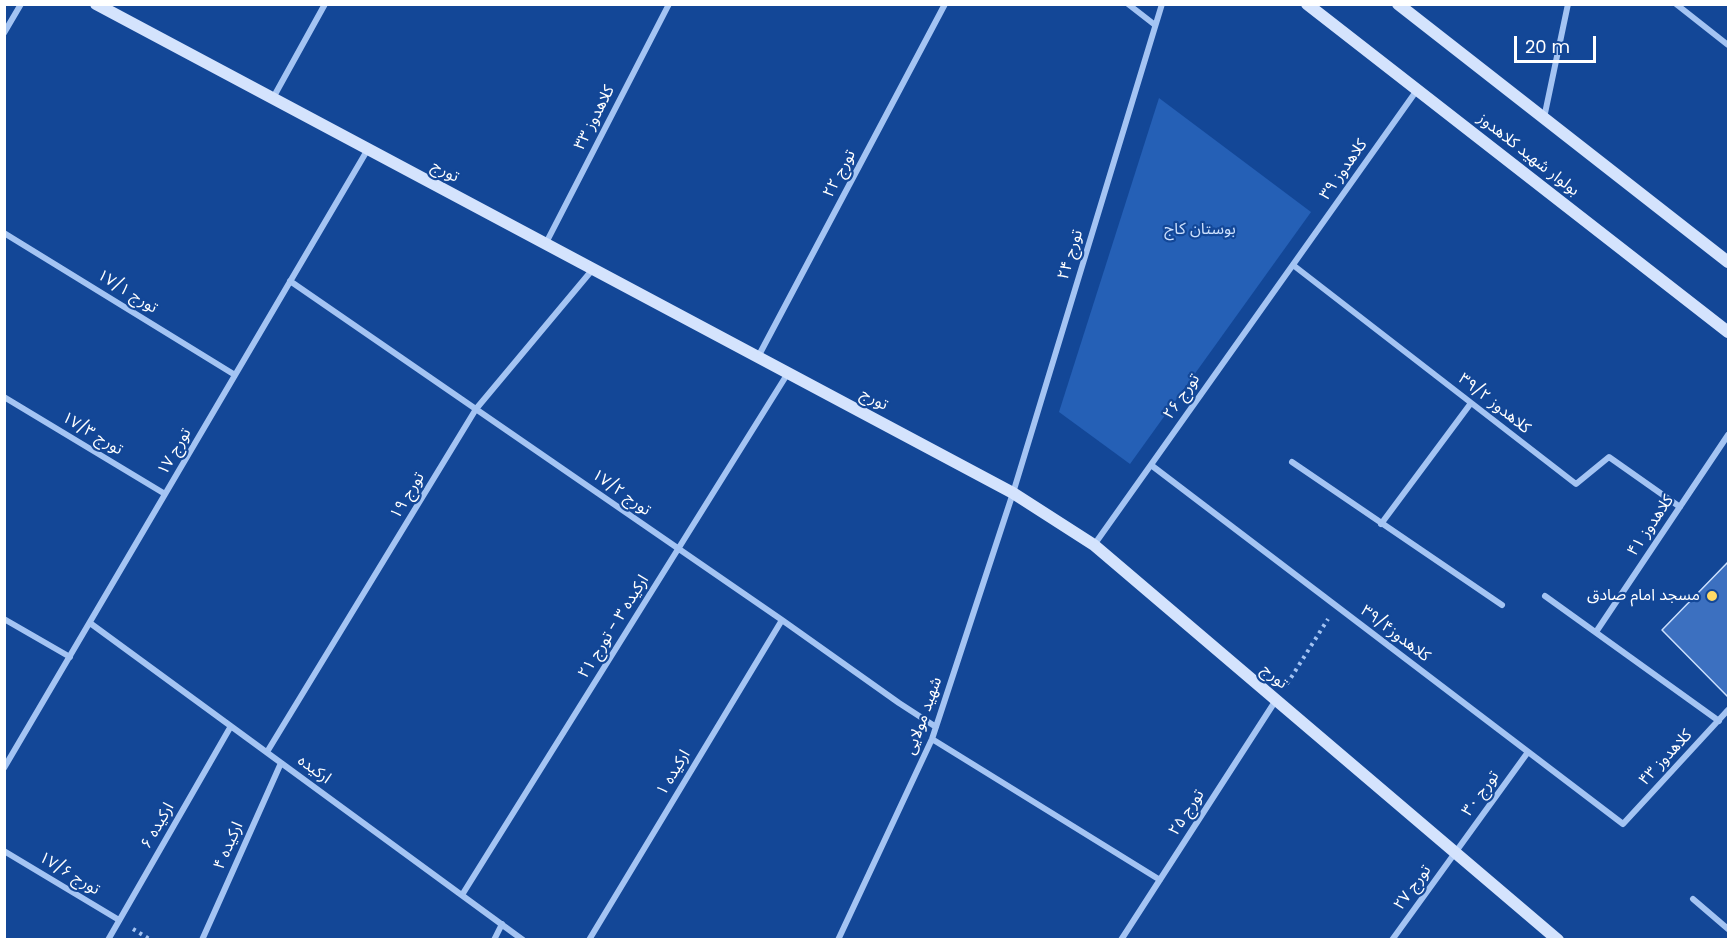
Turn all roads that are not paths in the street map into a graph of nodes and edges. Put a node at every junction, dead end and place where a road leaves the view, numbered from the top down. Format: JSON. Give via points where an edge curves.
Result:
{"nodes":[{"id":1,"x":21,"y":4,"type":"edge"},
{"id":2,"x":96,"y":4,"type":"edge"},
{"id":3,"x":325,"y":4,"type":"edge"},
{"id":4,"x":669,"y":4,"type":"edge"},
{"id":5,"x":945,"y":4,"type":"edge"},
{"id":6,"x":1128,"y":4,"type":"edge"},
{"id":7,"x":1162,"y":4,"type":"edge"},
{"id":8,"x":1307,"y":4,"type":"edge"},
{"id":9,"x":1398,"y":4,"type":"edge"},
{"id":10,"x":1568,"y":4,"type":"edge"},
{"id":11,"x":1676,"y":4,"type":"edge"},
{"id":12,"x":1155,"y":25,"type":"junction"},
{"id":13,"x":4,"y":33,"type":"edge"},
{"id":14,"x":1728,"y":45,"type":"edge"},
{"id":15,"x":1417,"y":90,"type":"junction"},
{"id":16,"x":272,"y":98,"type":"junction"},
{"id":17,"x":1545,"y":118,"type":"junction"},
{"id":18,"x":368,"y":149,"type":"junction"},
{"id":19,"x":4,"y":233,"type":"edge"},
{"id":20,"x":545,"y":244,"type":"junction"},
{"id":21,"x":1728,"y":262,"type":"edge"},
{"id":22,"x":1293,"y":265,"type":"junction"},
{"id":23,"x":593,"y":269,"type":"junction"},
{"id":24,"x":291,"y":281,"type":"junction"},
{"id":25,"x":1728,"y":332,"type":"edge"},
{"id":26,"x":758,"y":357,"type":"junction"},
{"id":27,"x":788,"y":373,"type":"junction"},
{"id":28,"x":235,"y":375,"type":"junction"},
{"id":29,"x":4,"y":397,"type":"edge"},
{"id":30,"x":1471,"y":403,"type":"junction"},
{"id":31,"x":476,"y":409,"type":"junction"},
{"id":32,"x":1728,"y":435,"type":"edge"},
{"id":33,"x":1292,"y":462,"type":"dead end"},
{"id":34,"x":1151,"y":465,"type":"junction"},
{"id":35,"x":1012,"y":493,"type":"junction"},
{"id":36,"x":165,"y":494,"type":"junction"},
{"id":37,"x":1680,"y":507,"type":"junction"},
{"id":38,"x":1381,"y":524,"type":"junction"},
{"id":39,"x":1094,"y":545,"type":"junction"},
{"id":40,"x":679,"y":549,"type":"junction"},
{"id":41,"x":1545,"y":596,"type":"dead end"},
{"id":42,"x":1502,"y":605,"type":"dead end"},
{"id":43,"x":4,"y":619,"type":"edge"},
{"id":44,"x":782,"y":620,"type":"junction"},
{"id":45,"x":90,"y":623,"type":"junction"},
{"id":46,"x":1596,"y":632,"type":"junction"},
{"id":47,"x":70,"y":657,"type":"junction"},
{"id":48,"x":1276,"y":700,"type":"junction"},
{"id":49,"x":1728,"y":710,"type":"edge"},
{"id":50,"x":1719,"y":721,"type":"junction"},
{"id":51,"x":231,"y":726,"type":"junction"},
{"id":52,"x":936,"y":727,"type":"junction"},
{"id":53,"x":932,"y":739,"type":"junction"},
{"id":54,"x":267,"y":752,"type":"junction"},
{"id":55,"x":1528,"y":752,"type":"junction"},
{"id":56,"x":281,"y":763,"type":"junction"},
{"id":57,"x":4,"y":768,"type":"edge"},
{"id":58,"x":1623,"y":824,"type":"joint"},
{"id":59,"x":4,"y":851,"type":"edge"},
{"id":60,"x":1455,"y":852,"type":"junction"},
{"id":61,"x":1160,"y":880,"type":"junction"},
{"id":62,"x":462,"y":895,"type":"junction"},
{"id":63,"x":1693,"y":899,"type":"dead end"},
{"id":64,"x":119,"y":920,"type":"junction"},
{"id":65,"x":502,"y":924,"type":"junction"},
{"id":66,"x":1728,"y":929,"type":"edge"},
{"id":67,"x":108,"y":939,"type":"edge"},
{"id":68,"x":202,"y":939,"type":"edge"},
{"id":69,"x":494,"y":939,"type":"edge"},
{"id":70,"x":523,"y":939,"type":"edge"},
{"id":71,"x":589,"y":939,"type":"edge"},
{"id":72,"x":838,"y":939,"type":"edge"},
{"id":73,"x":1121,"y":939,"type":"edge"},
{"id":74,"x":1392,"y":939,"type":"edge"},
{"id":75,"x":1558,"y":939,"type":"edge"}],
"edges":[{"from":1,"to":13,"type":"street"},
{"from":2,"to":16,"type":"street","name":"تورج"},
{"from":3,"to":16,"type":"street"},
{"from":4,"to":20,"type":"street","name":"کلاهدوز ۳۳"},
{"from":5,"to":26,"type":"street","name":"تورج ۲۲"},
{"from":6,"to":12,"type":"street"},
{"from":7,"to":12,"type":"street","name":"تورج ۲۴"},
{"from":8,"to":15,"type":"street","name":"بولوار شهید کلاهدوز"},
{"from":9,"to":17,"type":"street"},
{"from":10,"to":17,"type":"street"},
{"from":11,"to":14,"type":"street"},
{"from":12,"to":35,"type":"street","name":"تورج ۲۴"},
{"from":15,"to":22,"type":"street","name":"کلاهدوز ۳۹"},
{"from":15,"to":25,"type":"street","name":"بولوار شهید کلاهدوز"},
{"from":16,"to":18,"type":"street","name":"تورج"},
{"from":17,"to":21,"type":"street"},
{"from":18,"to":20,"type":"street","name":"تورج"},
{"from":18,"to":24,"type":"street","name":"تورج ۱۷"},
{"from":19,"to":28,"type":"street","name":"تورج ۱۷/۱"},
{"from":20,"to":23,"type":"street","name":"تورج"},
{"from":22,"to":30,"type":"street","name":"کلاهدوز ۳۹/۲"},
{"from":22,"to":34,"type":"street","name":"تورج ۲۶"},
{"from":23,"to":26,"type":"street","name":"تورج"},
{"from":23,"to":31,"type":"street","name":"تورج ۱۹"},
{"from":24,"to":28,"type":"street","name":"تورج ۱۷"},
{"from":24,"to":31,"type":"street","name":"تورج ۱۷/۲"},
{"from":26,"to":27,"type":"street","name":"تورج"},
{"from":27,"to":35,"type":"street","name":"تورج"},
{"from":27,"to":40,"type":"street","name":"ارکیده ۳ - تورج ۲۱"},
{"from":28,"to":36,"type":"street","name":"تورج ۱۷"},
{"from":29,"to":36,"type":"street","name":"تورج ۱۷/۳"},
{"from":30,"to":37,"type":"street","name":"کلاهدوز ۳۹/۲","via":[[1576,484],[1609,457]]},
{"from":30,"to":38,"type":"street"},
{"from":31,"to":40,"type":"street","name":"تورج ۱۷/۲"},
{"from":31,"to":54,"type":"street","name":"تورج ۱۹"},
{"from":32,"to":37,"type":"street","name":"کلاهدوز ۴۱"},
{"from":33,"to":38,"type":"street"},
{"from":34,"to":39,"type":"street","name":"تورج ۲۶"},
{"from":34,"to":55,"type":"street","name":"کلاهدوز۳۹/۴"},
{"from":35,"to":39,"type":"street","name":"تورج"},
{"from":35,"to":52,"type":"street","name":"شهید مولایی"},
{"from":36,"to":45,"type":"street","name":"تورج ۱۷"},
{"from":37,"to":46,"type":"street","name":"کلاهدوز ۴۱"},
{"from":38,"to":42,"type":"street"},
{"from":39,"to":48,"type":"street","name":"تورج"},
{"from":40,"to":44,"type":"street","name":"تورج ۱۷/۲"},
{"from":40,"to":62,"type":"street","name":"ارکیده ۳ - تورج ۲۱"},
{"from":41,"to":46,"type":"street"},
{"from":43,"to":47,"type":"street"},
{"from":44,"to":52,"type":"street","name":"تورج ۱۷/۲"},
{"from":44,"to":71,"type":"street","name":"ارکیده ۱"},
{"from":45,"to":47,"type":"street","name":"تورج ۱۷"},
{"from":45,"to":51,"type":"street","name":"ارکیده"},
{"from":46,"to":50,"type":"street"},
{"from":47,"to":57,"type":"street","name":"تورج ۱۷"},
{"from":48,"to":60,"type":"street","name":"تورج"},
{"from":48,"to":61,"type":"street","name":"تورج ۲۵"},
{"from":49,"to":50,"type":"street","name":"کلاهدوز ۴۳"},
{"from":50,"to":58,"type":"street","name":"کلاهدوز ۴۳"},
{"from":51,"to":54,"type":"street","name":"ارکیده"},
{"from":51,"to":64,"type":"street","name":"ارکیده ۶"},
{"from":52,"to":53,"type":"street","name":"شهید مولایی"},
{"from":53,"to":61,"type":"street"},
{"from":53,"to":72,"type":"street","name":"شهید مولایی"},
{"from":54,"to":56,"type":"street","name":"ارکیده"},
{"from":55,"to":58,"type":"street","name":"کلاهدوز۳۹/۴"},
{"from":55,"to":60,"type":"street","name":"تورج ۳۰"},
{"from":56,"to":62,"type":"street","name":"ارکیده"},
{"from":56,"to":68,"type":"street","name":"ارکیده ۴"},
{"from":59,"to":64,"type":"street","name":"تورج ۱۷/۶"},
{"from":60,"to":74,"type":"street","name":"تورج ۲۷"},
{"from":60,"to":75,"type":"street","name":"تورج"},
{"from":61,"to":73,"type":"street","name":"تورج ۲۵"},
{"from":62,"to":65,"type":"street","name":"ارکیده"},
{"from":63,"to":66,"type":"street"},
{"from":64,"to":67,"type":"street","name":"ارکیده ۶"},
{"from":65,"to":69,"type":"street"},
{"from":65,"to":70,"type":"street","name":"ارکیده"}]}
